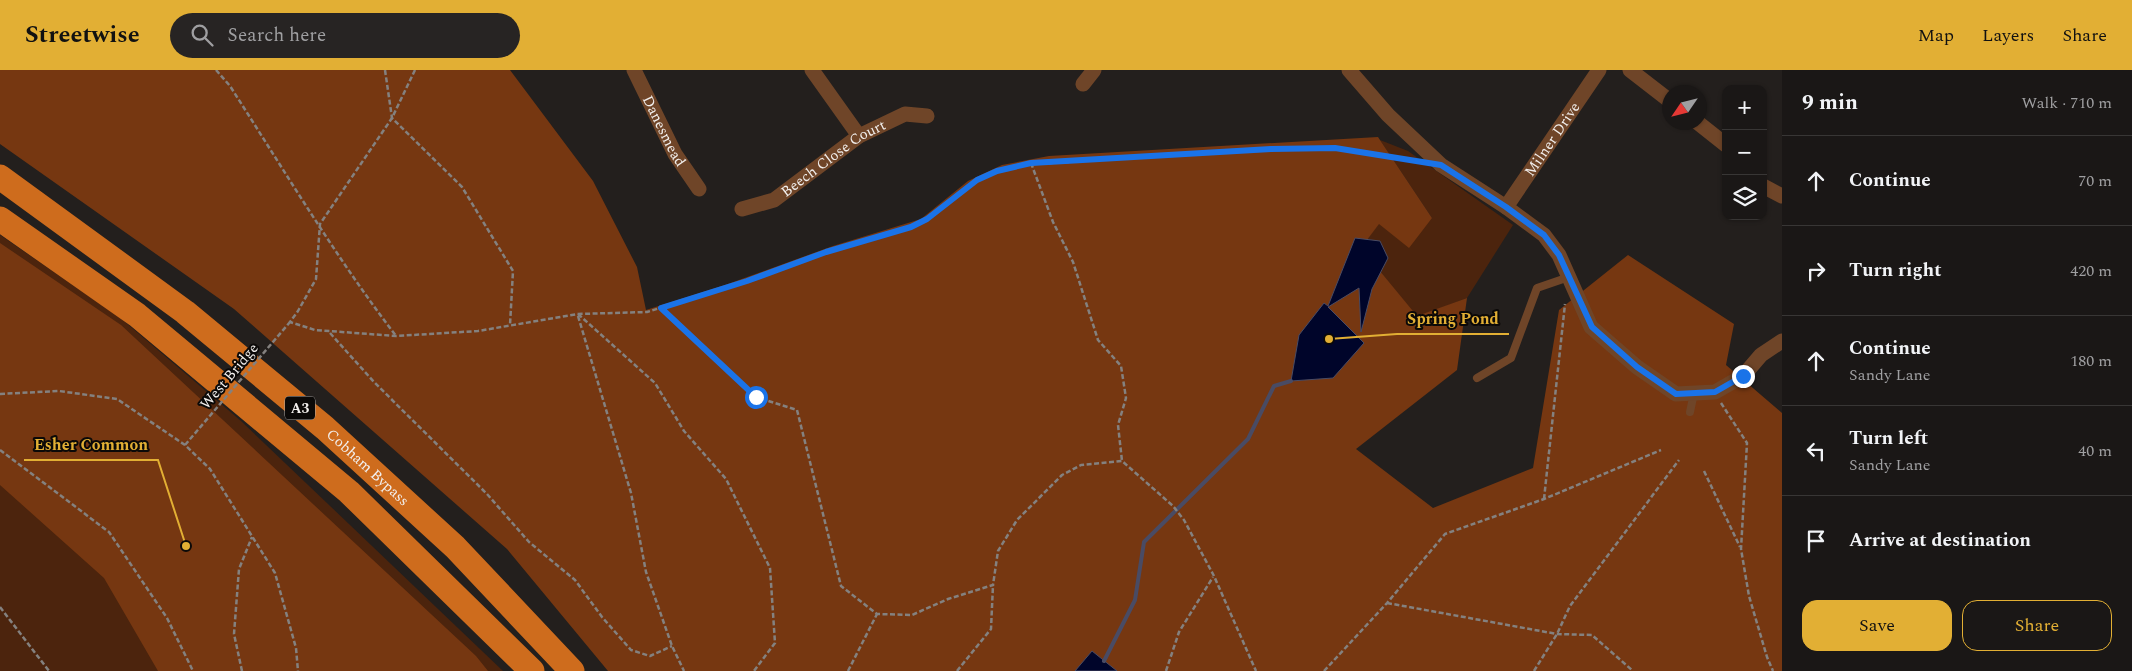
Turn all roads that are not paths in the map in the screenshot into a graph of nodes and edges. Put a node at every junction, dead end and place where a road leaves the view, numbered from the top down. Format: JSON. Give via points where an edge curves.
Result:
{"nodes":[{"id":1,"x":634,"y":70,"type":"edge"},
{"id":2,"x":812,"y":70,"type":"edge"},
{"id":3,"x":1094,"y":70,"type":"edge"},
{"id":4,"x":1348,"y":70,"type":"edge"},
{"id":5,"x":1599,"y":70,"type":"edge"},
{"id":6,"x":1630,"y":70,"type":"edge"},
{"id":7,"x":1083,"y":84,"type":"dead end"},
{"id":8,"x":1662,"y":95,"type":"edge"},
{"id":9,"x":927,"y":116,"type":"dead end"},
{"id":10,"x":1707,"y":130,"type":"edge"},
{"id":11,"x":860,"y":136,"type":"junction"},
{"id":12,"x":1722,"y":142,"type":"edge"},
{"id":13,"x":0,"y":177,"type":"edge"},
{"id":14,"x":1767,"y":188,"type":"edge"},
{"id":15,"x":699,"y":189,"type":"dead end"},
{"id":16,"x":1782,"y":196,"type":"edge"},
{"id":17,"x":1506,"y":207,"type":"junction"},
{"id":18,"x":742,"y":209,"type":"dead end"},
{"id":19,"x":0,"y":220,"type":"edge"},
{"id":20,"x":1569,"y":277,"type":"junction"},
{"id":21,"x":1782,"y":341,"type":"edge"},
{"id":22,"x":1476,"y":378,"type":"dead end"},
{"id":23,"x":1694,"y":393,"type":"junction"},
{"id":24,"x":1690,"y":412,"type":"dead end"},
{"id":25,"x":532,"y":671,"type":"edge"},
{"id":26,"x":572,"y":671,"type":"edge"}],
"edges":[{"from":1,"to":15,"type":"street","name":"Danesmead","via":[[675,154]]},
{"from":2,"to":11,"type":"street"},
{"from":3,"to":7,"type":"street"},
{"from":4,"to":17,"type":"street","via":[[1394,121],[1441,165]]},
{"from":5,"to":17,"type":"street","name":"Milner Drive"},
{"from":6,"to":8,"type":"street"},
{"from":9,"to":11,"type":"street","name":"Beech Close Court","via":[[905,114]]},
{"from":10,"to":12,"type":"street"},
{"from":11,"to":18,"type":"street","name":"Beech Close Court","via":[[774,200]]},
{"from":13,"to":26,"type":"highway","name":"Cobham Bypass","number":"A3","via":[[185,312],[325,428],[455,547]]},
{"from":14,"to":16,"type":"street"},
{"from":17,"to":20,"type":"street","via":[[1544,235],[1559,255]]},
{"from":19,"to":25,"type":"highway","name":"Cobham Bypass","number":"A3","via":[[137,315],[349,492]]},
{"from":20,"to":22,"type":"lane","via":[[1537,288],[1511,358]]},
{"from":20,"to":23,"type":"street","via":[[1592,327],[1637,367],[1676,394]]},
{"from":21,"to":23,"type":"street","via":[[1761,355],[1743,376],[1715,392]]},
{"from":23,"to":24,"type":"lane"}]}
